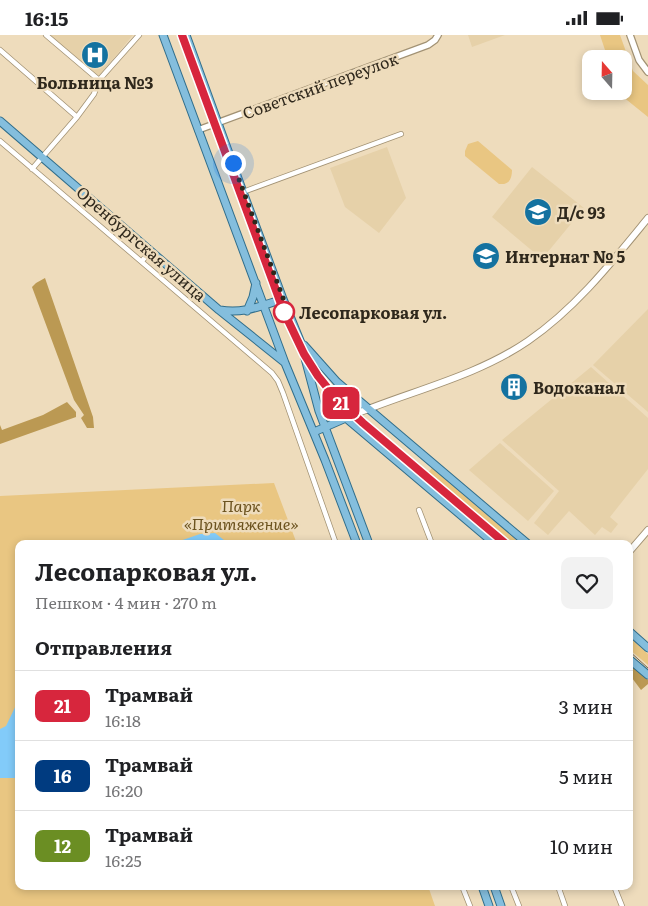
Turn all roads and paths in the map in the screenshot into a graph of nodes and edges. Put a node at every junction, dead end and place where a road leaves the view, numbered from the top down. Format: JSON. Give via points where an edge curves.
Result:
{"nodes":[{"id":1,"x":46,"y":35,"type":"edge"},
{"id":2,"x":139,"y":35,"type":"edge"},
{"id":3,"x":163,"y":35,"type":"edge"},
{"id":4,"x":186,"y":35,"type":"edge"},
{"id":5,"x":438,"y":35,"type":"edge"},
{"id":6,"x":630,"y":35,"type":"edge"},
{"id":7,"x":0,"y":50,"type":"edge"},
{"id":8,"x":648,"y":72,"type":"edge"},
{"id":9,"x":99,"y":80,"type":"junction"},
{"id":10,"x":77,"y":117,"type":"junction"},
{"id":11,"x":0,"y":121,"type":"edge"},
{"id":12,"x":218,"y":121,"type":"junction"},
{"id":13,"x":198,"y":130,"type":"junction"},
{"id":14,"x":401,"y":134,"type":"dead end"},
{"id":15,"x":0,"y":141,"type":"edge"},
{"id":16,"x":42,"y":157,"type":"junction"},
{"id":17,"x":32,"y":169,"type":"junction"},
{"id":18,"x":243,"y":193,"type":"junction"},
{"id":19,"x":648,"y":218,"type":"edge"},
{"id":20,"x":151,"y":250,"type":"junction"},
{"id":21,"x":142,"y":261,"type":"junction"},
{"id":22,"x":256,"y":283,"type":"junction"},
{"id":23,"x":283,"y":299,"type":"junction"},
{"id":24,"x":264,"y":305,"type":"junction"},
{"id":25,"x":219,"y":310,"type":"junction"},
{"id":26,"x":247,"y":311,"type":"junction"},
{"id":27,"x":301,"y":343,"type":"junction"},
{"id":28,"x":285,"y":363,"type":"junction"},
{"id":29,"x":368,"y":409,"type":"junction"},
{"id":30,"x":346,"y":418,"type":"junction"},
{"id":31,"x":326,"y":428,"type":"junction"},
{"id":32,"x":314,"y":432,"type":"junction"},
{"id":33,"x":419,"y":510,"type":"dead end"},
{"id":34,"x":648,"y":530,"type":"edge"},
{"id":35,"x":335,"y":540,"type":"edge"},
{"id":36,"x":355,"y":540,"type":"edge"},
{"id":37,"x":368,"y":540,"type":"edge"},
{"id":38,"x":430,"y":540,"type":"edge"},
{"id":39,"x":490,"y":540,"type":"edge"},
{"id":40,"x":523,"y":540,"type":"edge"},
{"id":41,"x":633,"y":547,"type":"edge"},
{"id":42,"x":633,"y":635,"type":"edge"},
{"id":43,"x":648,"y":648,"type":"edge"},
{"id":44,"x":633,"y":662,"type":"edge"},
{"id":45,"x":648,"y":675,"type":"edge"},
{"id":46,"x":464,"y":890,"type":"edge"},
{"id":47,"x":483,"y":890,"type":"edge"},
{"id":48,"x":495,"y":890,"type":"edge"},
{"id":49,"x":513,"y":890,"type":"edge"},
{"id":50,"x":559,"y":890,"type":"edge"},
{"id":51,"x":616,"y":890,"type":"edge"},
{"id":52,"x":470,"y":906,"type":"edge"},
{"id":53,"x":489,"y":906,"type":"edge"},
{"id":54,"x":501,"y":906,"type":"edge"},
{"id":55,"x":519,"y":906,"type":"edge"},
{"id":56,"x":565,"y":906,"type":"edge"},
{"id":57,"x":622,"y":906,"type":"edge"}],
"edges":[{"from":1,"to":9,"type":"street"},
{"from":2,"to":9,"type":"street"},
{"from":3,"to":13,"type":"main road"},
{"from":4,"to":12,"type":"main road"},
{"from":5,"to":12,"type":"street","name":"Советский переулок","via":[[428,45]]},
{"from":6,"to":8,"type":"street","via":[[639,60]]},
{"from":7,"to":10,"type":"street"},
{"from":9,"to":10,"type":"street","via":[[94,94]]},
{"from":10,"to":16,"type":"street"},
{"from":11,"to":16,"type":"main road","name":"Оренбургская улица"},
{"from":12,"to":13,"type":"street","name":"Советский переулок"},
{"from":12,"to":18,"type":"main road"},
{"from":13,"to":22,"type":"main road"},
{"from":14,"to":18,"type":"street"},
{"from":15,"to":17,"type":"street"},
{"from":16,"to":17,"type":"street"},
{"from":16,"to":20,"type":"main road","name":"Оренбургская улица"},
{"from":17,"to":21,"type":"street"},
{"from":18,"to":23,"type":"main road"},
{"from":19,"to":29,"type":"main road","via":[[586,292],[528,341],[471,371]]},
{"from":20,"to":21,"type":"street"},
{"from":20,"to":25,"type":"main road","name":"Оренбургская улица"},
{"from":21,"to":35,"type":"street","via":[[262,363],[278,381]]},
{"from":22,"to":24,"type":"main road"},
{"from":22,"to":26,"type":"main road"},
{"from":23,"to":24,"type":"main road"},
{"from":23,"to":27,"type":"main road"},
{"from":24,"to":26,"type":"main road"},
{"from":24,"to":28,"type":"main road"},
{"from":25,"to":26,"type":"main road"},
{"from":25,"to":28,"type":"main road","name":"Оренбургская улица"},
{"from":27,"to":29,"type":"main road","via":[[337,382]]},
{"from":27,"to":31,"type":"main road"},
{"from":28,"to":32,"type":"main road"},
{"from":29,"to":30,"type":"main road"},
{"from":29,"to":40,"type":"main road"},
{"from":30,"to":31,"type":"main road"},
{"from":30,"to":39,"type":"main road"},
{"from":31,"to":32,"type":"main road"},
{"from":31,"to":37,"type":"main road"},
{"from":32,"to":36,"type":"main road"},
{"from":33,"to":38,"type":"street"},
{"from":34,"to":41,"type":"main road"},
{"from":42,"to":43,"type":"main road"},
{"from":44,"to":45,"type":"main road"},
{"from":46,"to":52,"type":"street"},
{"from":47,"to":53,"type":"main road"},
{"from":48,"to":54,"type":"main road"},
{"from":49,"to":55,"type":"street"},
{"from":50,"to":56,"type":"street"},
{"from":51,"to":57,"type":"street"}]}
